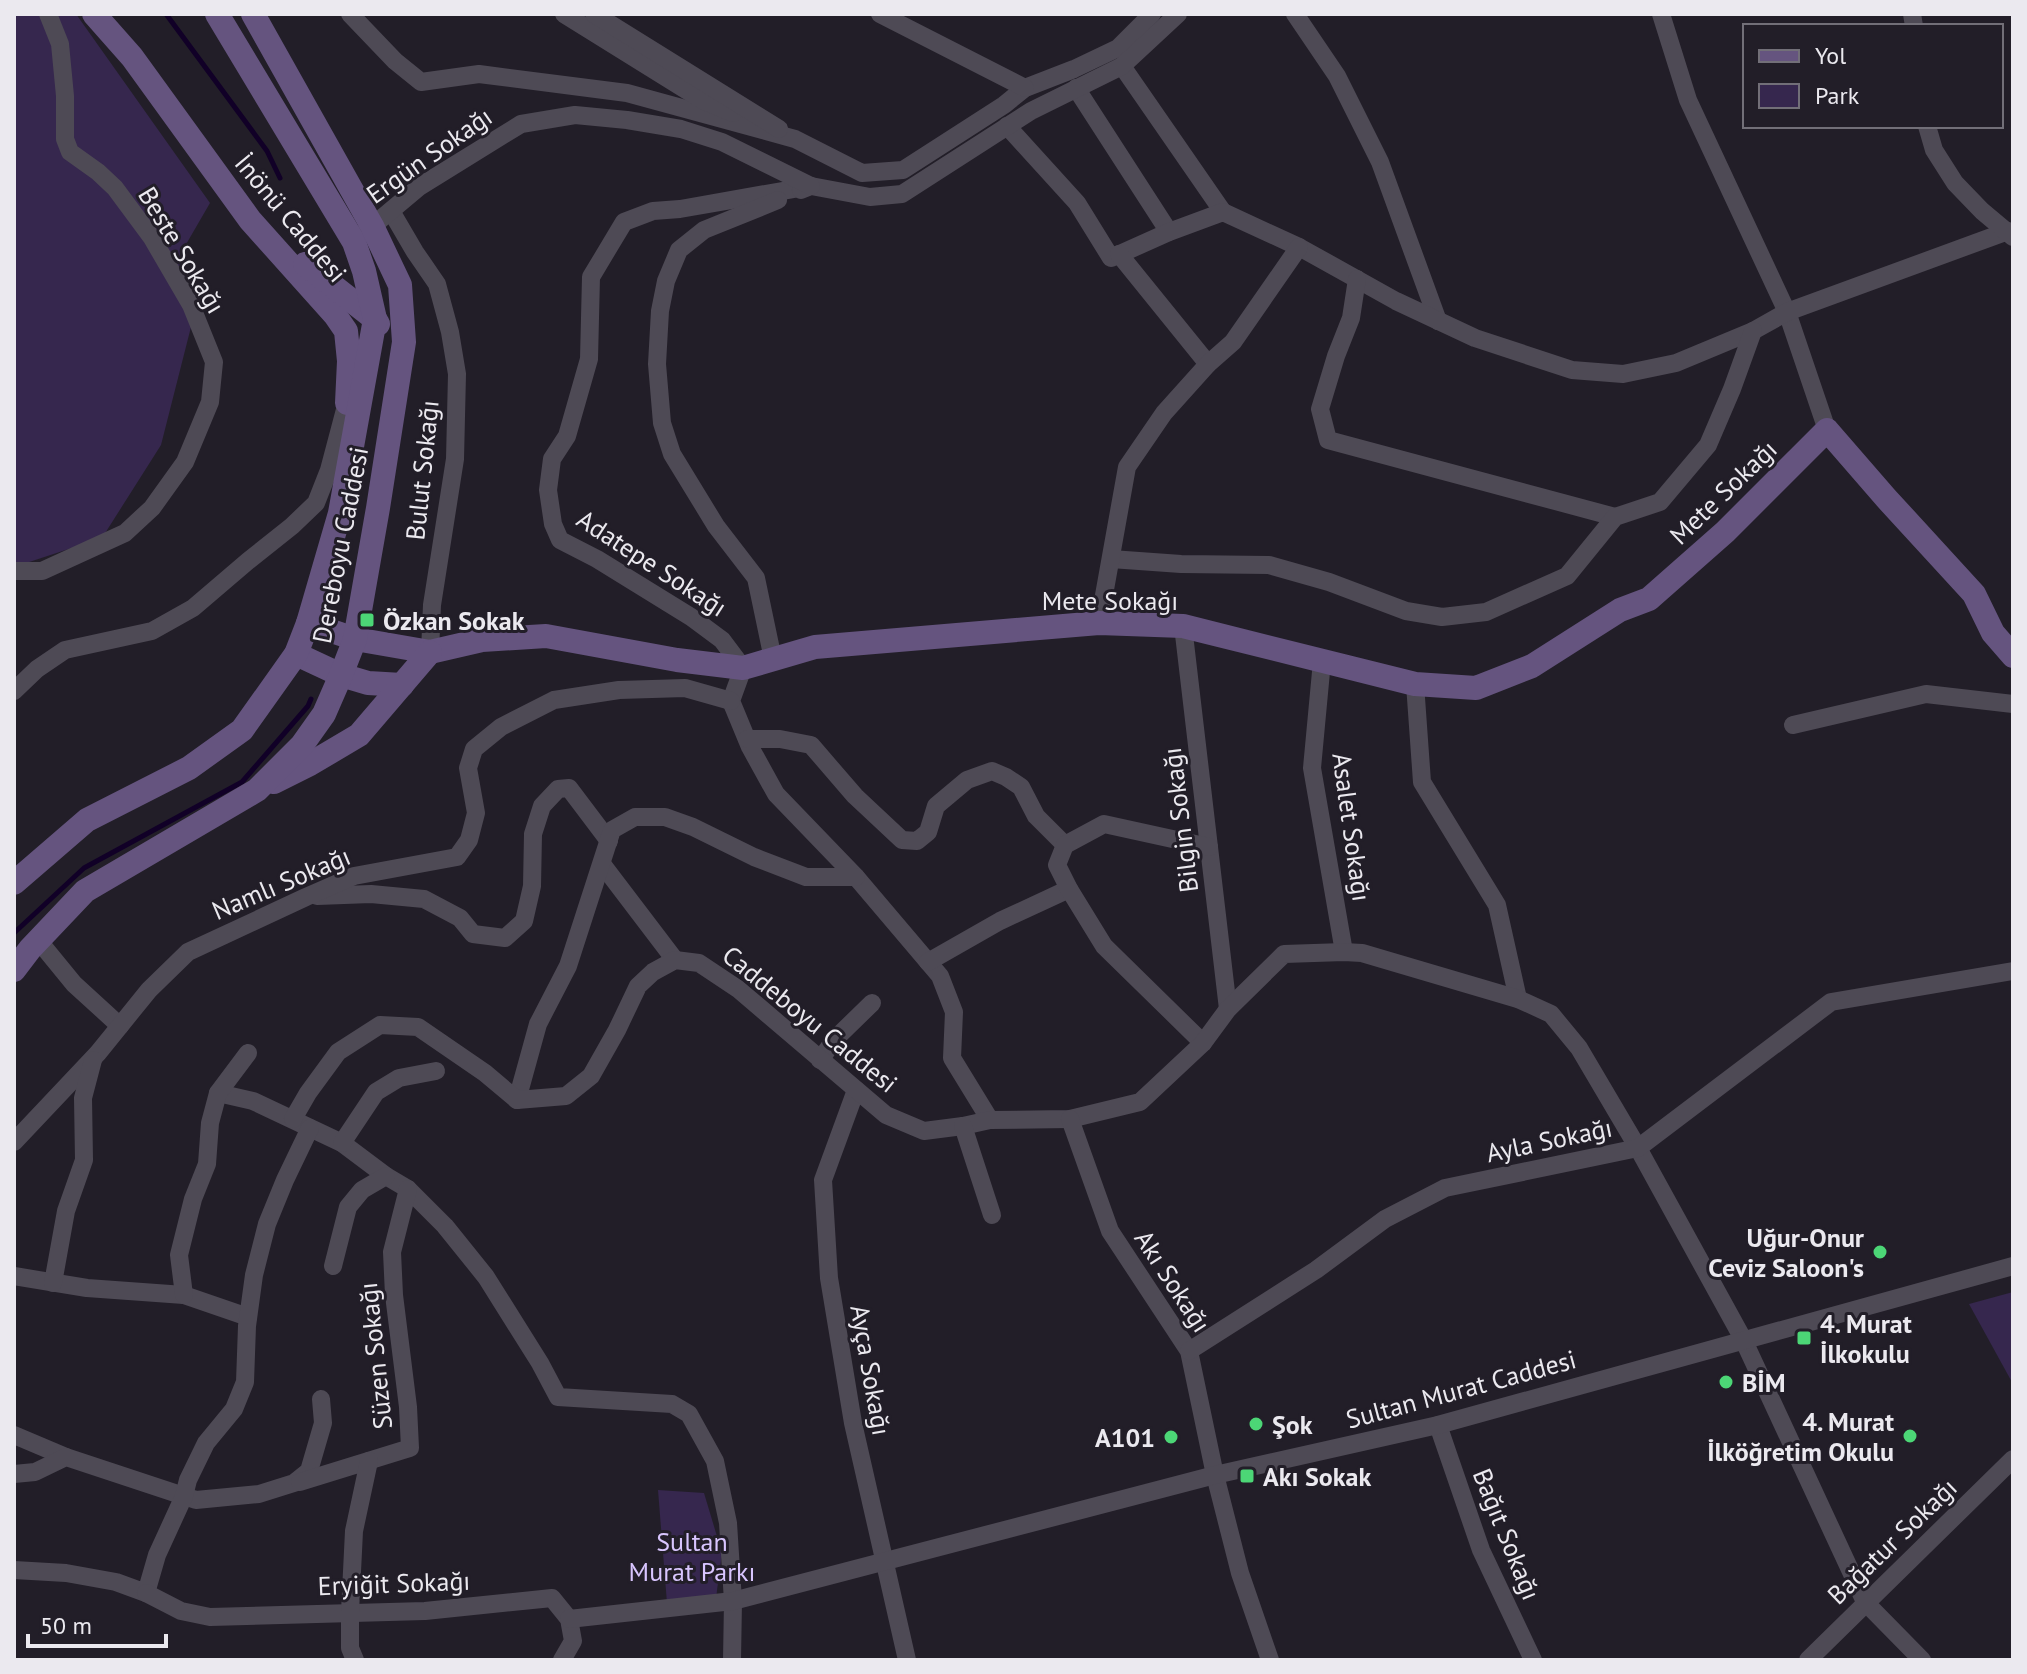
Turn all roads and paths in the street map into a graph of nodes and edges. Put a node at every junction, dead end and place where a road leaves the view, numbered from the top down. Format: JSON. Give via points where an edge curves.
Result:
{"nodes":[{"id":1,"x":48,"y":14,"type":"edge"},
{"id":2,"x":94,"y":14,"type":"edge"},
{"id":3,"x":217,"y":14,"type":"edge"},
{"id":4,"x":253,"y":14,"type":"edge"},
{"id":5,"x":350,"y":14,"type":"edge"},
{"id":6,"x":564,"y":14,"type":"edge"},
{"id":7,"x":594,"y":14,"type":"edge"},
{"id":8,"x":880,"y":14,"type":"edge"},
{"id":9,"x":1152,"y":14,"type":"edge"},
{"id":10,"x":1178,"y":14,"type":"edge"},
{"id":11,"x":1295,"y":14,"type":"edge"},
{"id":12,"x":1661,"y":14,"type":"edge"},
{"id":13,"x":622,"y":21,"type":"edge"},
{"id":14,"x":1122,"y":66,"type":"junction"},
{"id":15,"x":1025,"y":88,"type":"junction"},
{"id":16,"x":1076,"y":88,"type":"junction"},
{"id":17,"x":1007,"y":126,"type":"junction"},
{"id":18,"x":1928,"y":128,"type":"edge"},
{"id":19,"x":795,"y":139,"type":"junction"},
{"id":20,"x":811,"y":186,"type":"junction"},
{"id":21,"x":1223,"y":212,"type":"junction"},
{"id":22,"x":250,"y":220,"type":"junction"},
{"id":23,"x":373,"y":226,"type":"junction"},
{"id":24,"x":1169,"y":232,"type":"junction"},
{"id":25,"x":2010,"y":234,"type":"edge"},
{"id":26,"x":1299,"y":247,"type":"junction"},
{"id":27,"x":1115,"y":256,"type":"junction"},
{"id":28,"x":313,"y":271,"type":"junction"},
{"id":29,"x":1357,"y":279,"type":"junction"},
{"id":30,"x":1787,"y":312,"type":"junction"},
{"id":31,"x":375,"y":319,"type":"junction"},
{"id":32,"x":1438,"y":321,"type":"junction"},
{"id":33,"x":1753,"y":331,"type":"junction"},
{"id":34,"x":402,"y":358,"type":"junction"},
{"id":35,"x":1208,"y":364,"type":"junction"},
{"id":36,"x":347,"y":402,"type":"junction"},
{"id":37,"x":1827,"y":430,"type":"junction"},
{"id":38,"x":344,"y":491,"type":"junction"},
{"id":39,"x":1615,"y":517,"type":"junction"},
{"id":40,"x":1111,"y":559,"type":"junction"},
{"id":41,"x":14,"y":571,"type":"edge"},
{"id":42,"x":308,"y":623,"type":"junction"},
{"id":43,"x":1099,"y":623,"type":"junction"},
{"id":44,"x":1183,"y":626,"type":"junction"},
{"id":45,"x":355,"y":639,"type":"junction"},
{"id":46,"x":430,"y":652,"type":"junction"},
{"id":47,"x":296,"y":654,"type":"junction"},
{"id":48,"x":2013,"y":656,"type":"edge"},
{"id":49,"x":773,"y":659,"type":"junction"},
{"id":50,"x":1322,"y":661,"type":"junction"},
{"id":51,"x":743,"y":668,"type":"junction"},
{"id":52,"x":341,"y":675,"type":"junction"},
{"id":53,"x":1415,"y":684,"type":"junction"},
{"id":54,"x":402,"y":685,"type":"junction"},
{"id":55,"x":14,"y":691,"type":"edge"},
{"id":56,"x":731,"y":701,"type":"junction"},
{"id":57,"x":2013,"y":704,"type":"edge"},
{"id":58,"x":1793,"y":725,"type":"dead end"},
{"id":59,"x":747,"y":739,"type":"junction"},
{"id":60,"x":257,"y":790,"type":"junction"},
{"id":61,"x":609,"y":841,"type":"junction"},
{"id":62,"x":1065,"y":845,"type":"junction"},
{"id":63,"x":1209,"y":847,"type":"junction"},
{"id":64,"x":602,"y":864,"type":"junction"},
{"id":65,"x":856,"y":877,"type":"junction"},
{"id":66,"x":14,"y":883,"type":"edge"},
{"id":67,"x":1069,"y":889,"type":"junction"},
{"id":68,"x":306,"y":897,"type":"junction"},
{"id":69,"x":38,"y":940,"type":"junction"},
{"id":70,"x":1344,"y":952,"type":"junction"},
{"id":71,"x":675,"y":960,"type":"junction"},
{"id":72,"x":928,"y":962,"type":"junction"},
{"id":73,"x":14,"y":970,"type":"edge"},
{"id":74,"x":2013,"y":971,"type":"edge"},
{"id":75,"x":1518,"y":999,"type":"junction"},
{"id":76,"x":872,"y":1003,"type":"dead end"},
{"id":77,"x":1228,"y":1009,"type":"junction"},
{"id":78,"x":120,"y":1026,"type":"junction"},
{"id":79,"x":1203,"y":1043,"type":"junction"},
{"id":80,"x":248,"y":1053,"type":"dead end"},
{"id":81,"x":93,"y":1057,"type":"junction"},
{"id":82,"x":820,"y":1060,"type":"junction"},
{"id":83,"x":436,"y":1071,"type":"dead end"},
{"id":84,"x":856,"y":1090,"type":"junction"},
{"id":85,"x":218,"y":1093,"type":"junction"},
{"id":86,"x":517,"y":1100,"type":"junction"},
{"id":87,"x":293,"y":1119,"type":"junction"},
{"id":88,"x":1070,"y":1119,"type":"junction"},
{"id":89,"x":990,"y":1120,"type":"junction"},
{"id":90,"x":963,"y":1126,"type":"junction"},
{"id":91,"x":310,"y":1128,"type":"junction"},
{"id":92,"x":14,"y":1142,"type":"edge"},
{"id":93,"x":342,"y":1143,"type":"junction"},
{"id":94,"x":1638,"y":1148,"type":"junction"},
{"id":95,"x":386,"y":1176,"type":"junction"},
{"id":96,"x":408,"y":1189,"type":"junction"},
{"id":97,"x":992,"y":1215,"type":"dead end"},
{"id":98,"x":333,"y":1266,"type":"dead end"},
{"id":99,"x":2013,"y":1266,"type":"edge"},
{"id":100,"x":14,"y":1276,"type":"edge"},
{"id":101,"x":53,"y":1283,"type":"junction"},
{"id":102,"x":184,"y":1295,"type":"junction"},
{"id":103,"x":248,"y":1317,"type":"junction"},
{"id":104,"x":1743,"y":1339,"type":"junction"},
{"id":105,"x":1189,"y":1351,"type":"junction"},
{"id":106,"x":321,"y":1399,"type":"dead end"},
{"id":107,"x":1438,"y":1425,"type":"junction"},
{"id":108,"x":14,"y":1435,"type":"edge"},
{"id":109,"x":66,"y":1457,"type":"junction"},
{"id":110,"x":2013,"y":1459,"type":"edge"},
{"id":111,"x":369,"y":1461,"type":"junction"},
{"id":112,"x":14,"y":1474,"type":"edge"},
{"id":113,"x":1215,"y":1475,"type":"junction"},
{"id":114,"x":294,"y":1483,"type":"junction"},
{"id":115,"x":184,"y":1496,"type":"junction"},
{"id":116,"x":885,"y":1560,"type":"junction"},
{"id":117,"x":14,"y":1570,"type":"edge"},
{"id":118,"x":146,"y":1593,"type":"junction"},
{"id":119,"x":733,"y":1601,"type":"junction"},
{"id":120,"x":1865,"y":1602,"type":"junction"},
{"id":121,"x":350,"y":1612,"type":"junction"},
{"id":122,"x":569,"y":1619,"type":"junction"},
{"id":123,"x":355,"y":1660,"type":"edge"},
{"id":124,"x":562,"y":1660,"type":"edge"},
{"id":125,"x":732,"y":1660,"type":"edge"},
{"id":126,"x":907,"y":1660,"type":"edge"},
{"id":127,"x":1270,"y":1660,"type":"edge"},
{"id":128,"x":1533,"y":1660,"type":"edge"},
{"id":129,"x":1808,"y":1660,"type":"edge"},
{"id":130,"x":1922,"y":1660,"type":"edge"}],
"edges":[{"from":1,"to":41,"type":"street","name":"Beste Sokağı","via":[[60,44],[70,152],[115,188],[152,238],[191,305],[214,362],[210,402],[185,462],[152,508],[125,533],[42,571]]},
{"from":2,"to":22,"type":"main road","name":"İnönü Caddesi","via":[[132,57]]},
{"from":3,"to":23,"type":"main road","name":"Dereboyu Caddesi"},
{"from":4,"to":23,"type":"main road","name":"Dereboyu Caddesi"},
{"from":5,"to":19,"type":"street","via":[[421,82],[479,74],[627,93]]},
{"from":6,"to":19,"type":"street","via":[[704,101]]},
{"from":7,"to":13,"type":"street"},
{"from":8,"to":15,"type":"street"},
{"from":9,"to":15,"type":"street","via":[[1118,48]]},
{"from":10,"to":14,"type":"street"},
{"from":11,"to":32,"type":"street","via":[[1337,76],[1380,162]]},
{"from":12,"to":30,"type":"street","via":[[1688,100]]},
{"from":13,"to":19,"type":"street"},
{"from":14,"to":16,"type":"street"},
{"from":14,"to":21,"type":"street"},
{"from":15,"to":19,"type":"street","via":[[903,170],[862,173]]},
{"from":16,"to":17,"type":"street"},
{"from":16,"to":24,"type":"street"},
{"from":17,"to":20,"type":"street","via":[[902,194],[870,197]]},
{"from":17,"to":27,"type":"street","via":[[1077,203]]},
{"from":18,"to":25,"type":"street","via":[[1934,150],[1955,183]]},
{"from":20,"to":23,"type":"street","name":"Ergün Sokağı","via":[[722,142],[681,129],[575,115],[521,124],[419,187]]},
{"from":20,"to":49,"type":"street","via":[[690,240],[679,250],[660,311],[657,364],[662,423],[672,454],[756,578]]},
{"from":20,"to":51,"type":"street","name":"Adatepe Sokağı","via":[[653,211],[624,222],[591,277],[589,359],[567,436],[552,459],[548,490],[560,540],[691,617],[722,640]]},
{"from":21,"to":24,"type":"street"},
{"from":21,"to":26,"type":"street"},
{"from":22,"to":28,"type":"main road"},
{"from":22,"to":36,"type":"main road","name":"İnönü Caddesi","via":[[346,331]]},
{"from":23,"to":28,"type":"main road","via":[[350,266],[327,275]]},
{"from":23,"to":31,"type":"main road","name":"Dereboyu Caddesi","via":[[364,271]]},
{"from":23,"to":34,"type":"main road","name":"Dereboyu Caddesi","via":[[400,285]]},
{"from":23,"to":46,"type":"street","name":"Bulut Sokağı","via":[[415,252],[437,284],[457,374],[455,459],[432,605]]},
{"from":24,"to":27,"type":"street"},
{"from":25,"to":30,"type":"street"},
{"from":26,"to":29,"type":"street"},
{"from":26,"to":35,"type":"street","via":[[1233,342]]},
{"from":27,"to":35,"type":"street"},
{"from":28,"to":31,"type":"main road"},
{"from":29,"to":32,"type":"street"},
{"from":29,"to":39,"type":"street","via":[[1351,318],[1320,409],[1328,440]]},
{"from":30,"to":33,"type":"street"},
{"from":30,"to":37,"type":"street"},
{"from":31,"to":34,"type":"main road"},
{"from":31,"to":38,"type":"main road","name":"Dereboyu Caddesi"},
{"from":32,"to":33,"type":"street","via":[[1572,370],[1623,374],[1676,363]]},
{"from":33,"to":39,"type":"street","via":[[1708,445],[1660,502]]},
{"from":34,"to":45,"type":"main road","name":"Dereboyu Caddesi"},
{"from":35,"to":40,"type":"street","via":[[1164,413],[1127,467]]},
{"from":36,"to":38,"type":"main road","name":"İnönü Caddesi"},
{"from":36,"to":55,"type":"street","via":[[316,503],[292,526],[193,608],[152,631],[65,650]]},
{"from":37,"to":48,"type":"main road","via":[[1974,594],[1993,633]]},
{"from":37,"to":53,"type":"main road","name":"Mete Sokağı","via":[[1649,599],[1620,610],[1532,666],[1476,688]]},
{"from":38,"to":42,"type":"main road","name":"Dereboyu Caddesi"},
{"from":39,"to":40,"type":"street","via":[[1567,576],[1486,612],[1442,617],[1406,611],[1269,565]]},
{"from":40,"to":43,"type":"street"},
{"from":42,"to":45,"type":"main road","name":"Mete Sokağı"},
{"from":42,"to":47,"type":"main road","name":"Dereboyu Caddesi"},
{"from":43,"to":44,"type":"main road","name":"Mete Sokağı"},
{"from":43,"to":49,"type":"main road","name":"Mete Sokağı","via":[[815,647]]},
{"from":44,"to":50,"type":"main road","name":"Mete Sokağı"},
{"from":44,"to":63,"type":"street","name":"Bilgin Sokağı"},
{"from":45,"to":46,"type":"main road","name":"Mete Sokağı"},
{"from":45,"to":52,"type":"main road","name":"Dereboyu Caddesi"},
{"from":46,"to":51,"type":"main road","name":"Mete Sokağı","via":[[482,640],[546,636]]},
{"from":46,"to":54,"type":"main road"},
{"from":47,"to":52,"type":"main road"},
{"from":47,"to":66,"type":"main road","name":"Dereboyu Caddesi","via":[[242,730],[189,768],[87,820]]},
{"from":49,"to":51,"type":"main road","name":"Mete Sokağı"},
{"from":50,"to":53,"type":"main road","name":"Mete Sokağı"},
{"from":50,"to":70,"type":"street","name":"Asalet Sokağı","via":[[1312,768]]},
{"from":51,"to":56,"type":"street"},
{"from":52,"to":54,"type":"main road"},
{"from":52,"to":60,"type":"main road","name":"Dereboyu Caddesi","via":[[324,714],[302,745]]},
{"from":53,"to":75,"type":"street","via":[[1422,782],[1497,905]]},
{"from":54,"to":60,"type":"main road","via":[[359,735]]},
{"from":56,"to":59,"type":"street"},
{"from":56,"to":68,"type":"street","name":"Namlı Sokağı","via":[[685,688],[619,690],[554,700],[501,727],[474,749],[468,768],[476,813],[469,840],[457,857],[354,876]]},
{"from":57,"to":58,"type":"street","via":[[1926,694]]},
{"from":59,"to":62,"type":"street","via":[[811,745],[902,840],[917,841],[928,832],[936,806],[967,780],[992,771],[1021,787],[1036,816]]},
{"from":59,"to":65,"type":"street","via":[[776,794]]},
{"from":60,"to":69,"type":"main road","name":"Dereboyu Caddesi","via":[[85,891]]},
{"from":61,"to":64,"type":"street"},
{"from":61,"to":65,"type":"street","via":[[612,830],[635,817],[665,817],[806,877]]},
{"from":61,"to":68,"type":"street","via":[[569,788],[558,789],[542,806],[533,834],[532,886],[524,921],[505,938],[473,934],[460,918],[424,899],[371,894]]},
{"from":62,"to":63,"type":"street","via":[[1104,824]]},
{"from":62,"to":67,"type":"street","via":[[1057,865]]},
{"from":63,"to":77,"type":"street","name":"Bilgin Sokağı"},
{"from":64,"to":71,"type":"street"},
{"from":64,"to":86,"type":"street","via":[[568,966],[538,1024]]},
{"from":65,"to":72,"type":"street"},
{"from":67,"to":72,"type":"street"},
{"from":67,"to":79,"type":"street","via":[[1104,946]]},
{"from":68,"to":78,"type":"street","name":"Namlı Sokağı","via":[[188,952]]},
{"from":69,"to":73,"type":"main road","name":"Dereboyu Caddesi"},
{"from":69,"to":78,"type":"street","via":[[74,984]]},
{"from":70,"to":75,"type":"street","name":"Caddeboyu Caddesi"},
{"from":70,"to":77,"type":"street","name":"Caddeboyu Caddesi","via":[[1284,954]]},
{"from":71,"to":82,"type":"street","name":"Caddeboyu Caddesi","via":[[699,963],[738,989]]},
{"from":71,"to":86,"type":"street","via":[[638,986],[591,1076],[566,1096]]},
{"from":72,"to":89,"type":"street","via":[[940,976],[954,1012],[952,1058]]},
{"from":74,"to":94,"type":"street","name":"Ayla Sokağı","via":[[1831,1002]]},
{"from":75,"to":94,"type":"street","name":"Caddeboyu Caddesi","via":[[1551,1014],[1579,1048]]},
{"from":76,"to":82,"type":"street"},
{"from":77,"to":79,"type":"street","name":"Caddeboyu Caddesi"},
{"from":78,"to":81,"type":"street","name":"Namlı Sokağı"},
{"from":79,"to":88,"type":"street","name":"Caddeboyu Caddesi","via":[[1140,1102]]},
{"from":80,"to":85,"type":"street"},
{"from":81,"to":92,"type":"street","name":"Namlı Sokağı"},
{"from":81,"to":101,"type":"street","via":[[83,1098],[84,1160],[66,1211]]},
{"from":82,"to":84,"type":"street","name":"Caddeboyu Caddesi"},
{"from":83,"to":93,"type":"street","via":[[399,1078],[376,1092]]},
{"from":84,"to":90,"type":"street","name":"Caddeboyu Caddesi","via":[[886,1115],[924,1131]]},
{"from":84,"to":116,"type":"street","name":"Ayça Sokağı","via":[[823,1180],[826,1236],[853,1423]]},
{"from":85,"to":87,"type":"street"},
{"from":85,"to":102,"type":"street","via":[[207,1164],[179,1255]]},
{"from":86,"to":87,"type":"street","via":[[418,1027],[380,1025],[338,1052]]},
{"from":87,"to":91,"type":"street"},
{"from":88,"to":89,"type":"street","name":"Caddeboyu Caddesi"},
{"from":88,"to":105,"type":"street","name":"Akı Sokağı","via":[[1110,1231]]},
{"from":89,"to":90,"type":"street","name":"Caddeboyu Caddesi"},
{"from":90,"to":97,"type":"street"},
{"from":91,"to":93,"type":"street"},
{"from":91,"to":103,"type":"street","via":[[267,1224]]},
{"from":93,"to":95,"type":"street"},
{"from":94,"to":104,"type":"street","name":"Caddeboyu Caddesi"},
{"from":94,"to":105,"type":"street","name":"Ayla Sokağı","via":[[1445,1188],[1385,1219]]},
{"from":95,"to":96,"type":"street"},
{"from":95,"to":98,"type":"street","via":[[362,1190],[348,1207]]},
{"from":96,"to":111,"type":"street","name":"Süzen Sokağı","via":[[392,1252],[410,1448]]},
{"from":96,"to":119,"type":"street","via":[[486,1277],[558,1397],[672,1404],[689,1414],[715,1461],[728,1523]]},
{"from":99,"to":104,"type":"street","name":"Sultan Murat Caddesi"},
{"from":100,"to":101,"type":"street"},
{"from":101,"to":102,"type":"street"},
{"from":102,"to":103,"type":"street"},
{"from":103,"to":115,"type":"street","via":[[245,1382],[234,1409],[206,1443]]},
{"from":104,"to":107,"type":"street","name":"Sultan Murat Caddesi"},
{"from":104,"to":120,"type":"street","name":"Caddeboyu Caddesi"},
{"from":105,"to":113,"type":"street","name":"Akı Sokağı"},
{"from":106,"to":114,"type":"street","via":[[323,1423],[309,1471]]},
{"from":107,"to":113,"type":"street","name":"Sultan Murat Caddesi"},
{"from":107,"to":128,"type":"street","name":"Bağıt Sokağı","via":[[1481,1550]]},
{"from":108,"to":109,"type":"street","name":"Süzen Sokağı"},
{"from":109,"to":112,"type":"street","via":[[35,1472]]},
{"from":109,"to":115,"type":"street","name":"Süzen Sokağı"},
{"from":110,"to":120,"type":"street","name":"Bağatur Sokağı"},
{"from":111,"to":114,"type":"street","name":"Süzen Sokağı"},
{"from":111,"to":121,"type":"street","via":[[354,1531]]},
{"from":113,"to":116,"type":"street","name":"Sultan Murat Caddesi"},
{"from":113,"to":127,"type":"street","name":"Akı Sokağı"},
{"from":114,"to":115,"type":"street","name":"Süzen Sokağı","via":[[259,1494],[196,1500]]},
{"from":115,"to":118,"type":"street"},
{"from":116,"to":119,"type":"street","name":"Sultan Murat Caddesi"},
{"from":116,"to":126,"type":"street","name":"Ayça Sokağı"},
{"from":117,"to":118,"type":"street","name":"Eryiğit Sokağı","via":[[66,1573]]},
{"from":118,"to":121,"type":"street","name":"Eryiğit Sokağı","via":[[181,1611],[210,1617]]},
{"from":119,"to":122,"type":"street"},
{"from":119,"to":125,"type":"street"},
{"from":120,"to":129,"type":"street","name":"Bağatur Sokağı"},
{"from":120,"to":130,"type":"street","name":"Caddeboyu Caddesi"},
{"from":121,"to":122,"type":"street","name":"Eryiğit Sokağı","via":[[425,1611],[552,1598]]},
{"from":121,"to":123,"type":"street"},
{"from":122,"to":124,"type":"street","via":[[573,1641]]}]}
